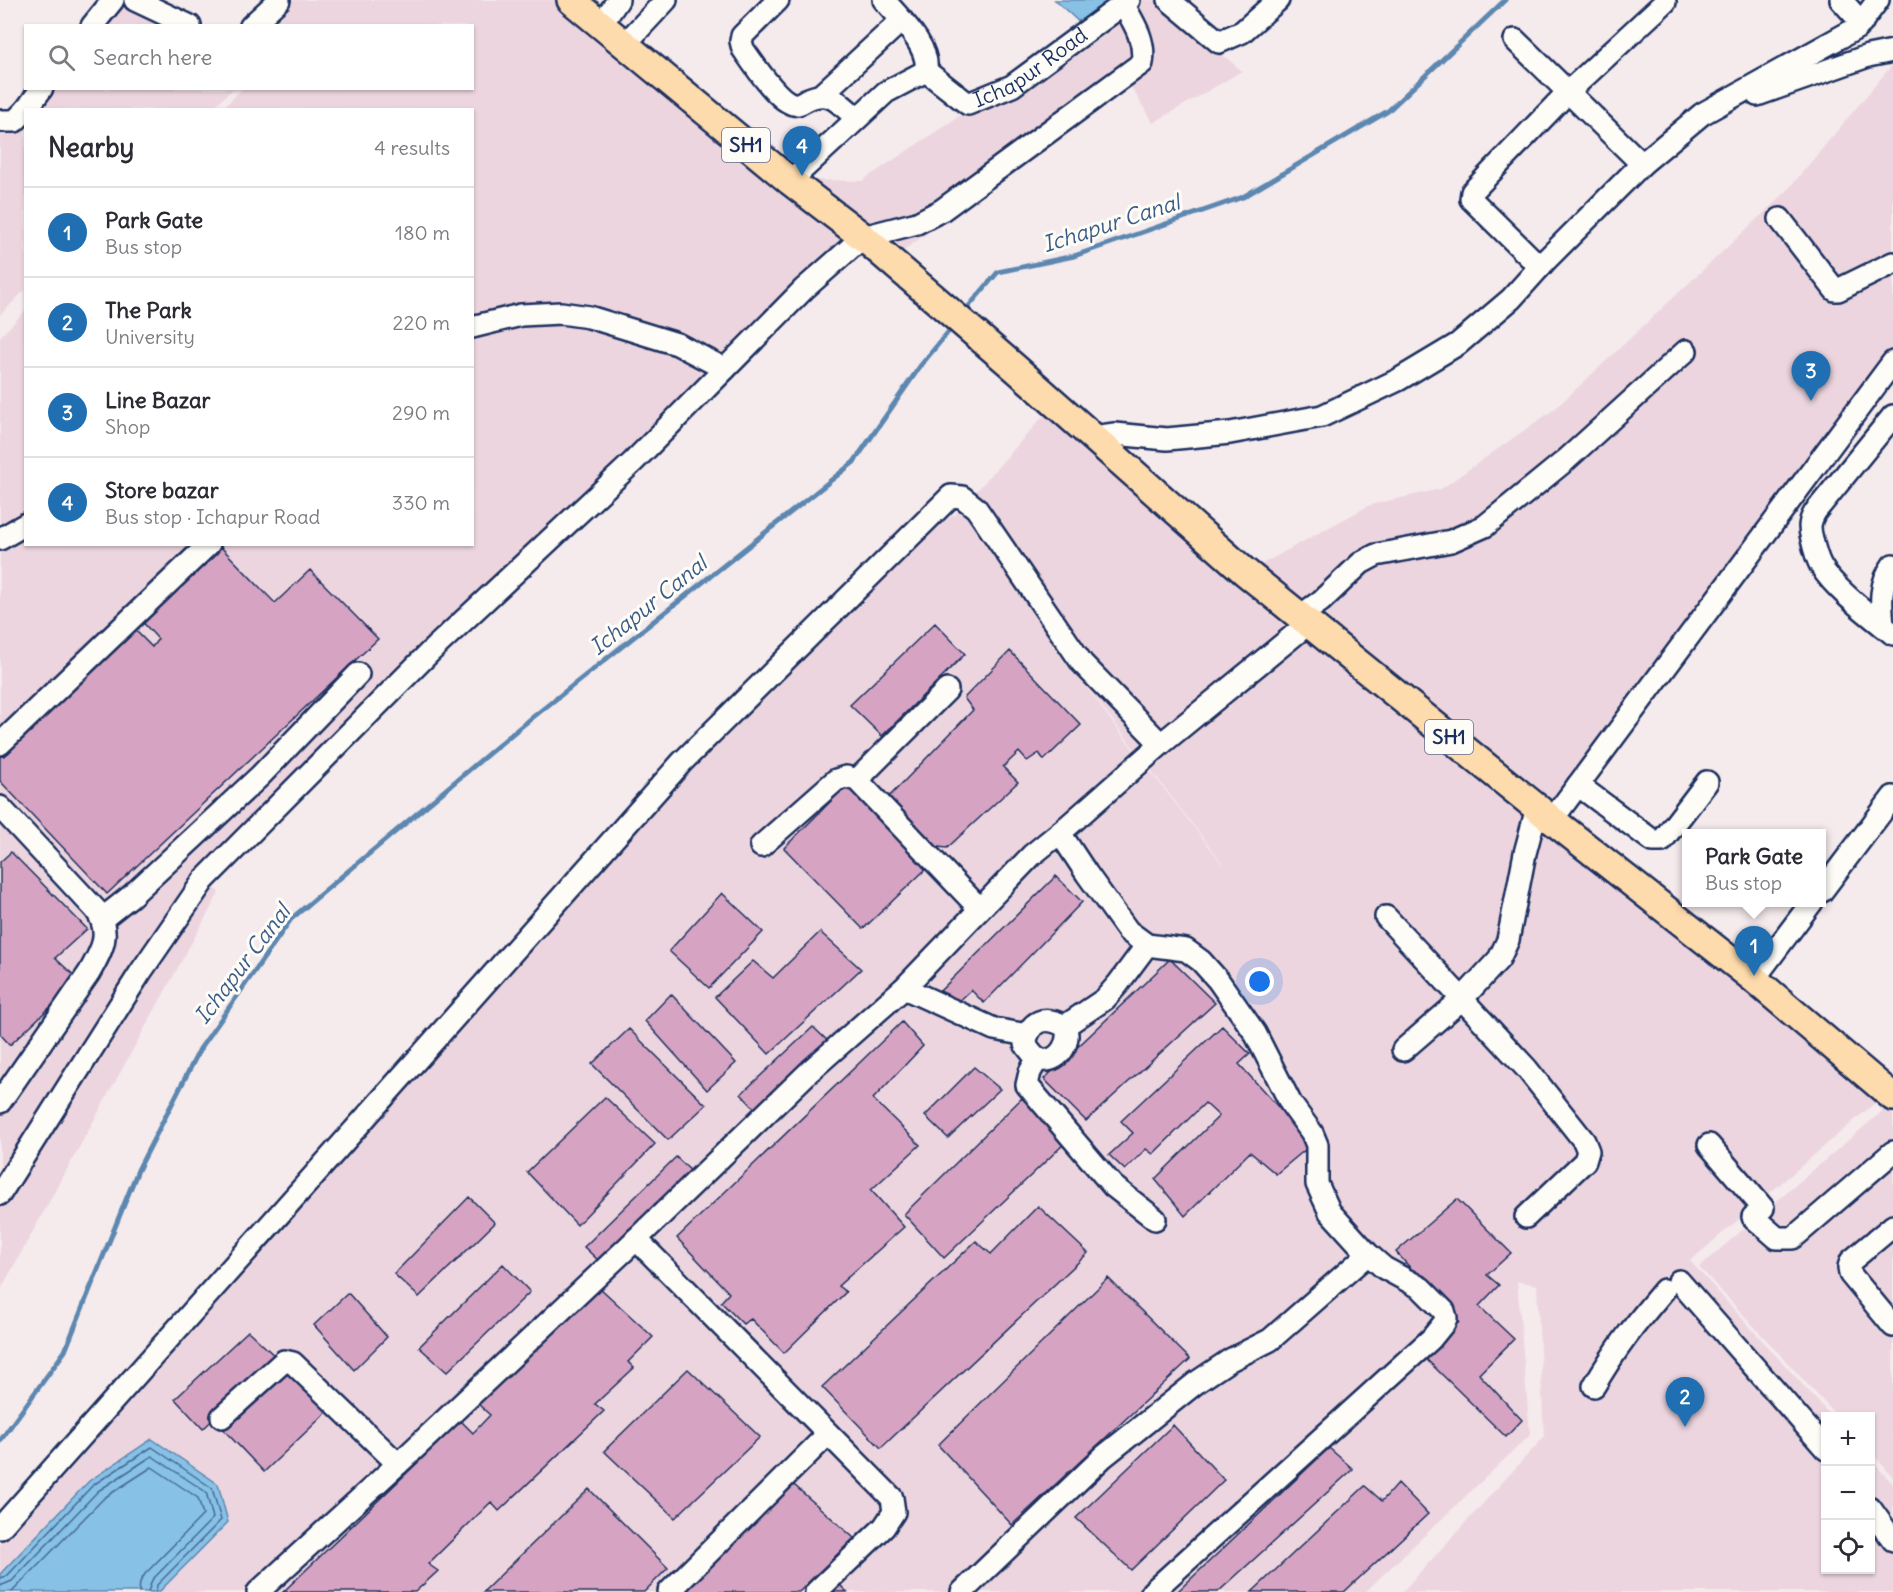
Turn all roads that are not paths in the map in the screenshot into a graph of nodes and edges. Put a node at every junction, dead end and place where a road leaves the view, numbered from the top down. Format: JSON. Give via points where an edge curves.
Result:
{"nodes":[{"id":1,"x":113,"y":0,"type":"edge"},
{"id":2,"x":135,"y":0,"type":"edge"},
{"id":3,"x":279,"y":0,"type":"edge"},
{"id":4,"x":571,"y":0,"type":"edge"},
{"id":5,"x":618,"y":0,"type":"edge"},
{"id":6,"x":666,"y":0,"type":"edge"},
{"id":7,"x":778,"y":0,"type":"edge"},
{"id":8,"x":884,"y":0,"type":"edge"},
{"id":9,"x":1169,"y":0,"type":"edge"},
{"id":10,"x":1278,"y":0,"type":"edge"},
{"id":11,"x":1841,"y":0,"type":"edge"},
{"id":12,"x":1878,"y":0,"type":"edge"},
{"id":13,"x":1126,"y":2,"type":"edge"},
{"id":14,"x":1665,"y":2,"type":"dead end"},
{"id":15,"x":901,"y":21,"type":"junction"},
{"id":16,"x":1862,"y":22,"type":"junction"},
{"id":17,"x":94,"y":24,"type":"edge"},
{"id":18,"x":186,"y":24,"type":"edge"},
{"id":19,"x":253,"y":24,"type":"edge"},
{"id":20,"x":601,"y":25,"type":"junction"},
{"id":21,"x":1515,"y":40,"type":"dead end"},
{"id":22,"x":625,"y":44,"type":"junction"},
{"id":23,"x":1893,"y":51,"type":"edge"},
{"id":24,"x":926,"y":71,"type":"junction"},
{"id":25,"x":41,"y":90,"type":"edge"},
{"id":26,"x":1568,"y":92,"type":"junction"},
{"id":27,"x":822,"y":94,"type":"junction"},
{"id":28,"x":27,"y":108,"type":"edge"},
{"id":29,"x":24,"y":112,"type":"edge"},
{"id":30,"x":1702,"y":114,"type":"junction"},
{"id":31,"x":857,"y":118,"type":"junction"},
{"id":32,"x":0,"y":121,"type":"edge"},
{"id":33,"x":1642,"y":164,"type":"junction"},
{"id":34,"x":790,"y":181,"type":"junction"},
{"id":35,"x":1780,"y":219,"type":"dead end"},
{"id":36,"x":863,"y":237,"type":"junction"},
{"id":37,"x":1893,"y":263,"type":"edge"},
{"id":38,"x":1540,"y":267,"type":"junction"},
{"id":39,"x":474,"y":327,"type":"edge"},
{"id":40,"x":1686,"y":351,"type":"dead end"},
{"id":41,"x":1893,"y":362,"type":"edge"},
{"id":42,"x":725,"y":369,"type":"junction"},
{"id":43,"x":1893,"y":416,"type":"edge"},
{"id":44,"x":1093,"y":438,"type":"junction"},
{"id":45,"x":24,"y":525,"type":"edge"},
{"id":46,"x":0,"y":539,"type":"edge"},
{"id":47,"x":207,"y":546,"type":"edge"},
{"id":48,"x":1893,"y":565,"type":"edge"},
{"id":49,"x":1305,"y":619,"type":"junction"},
{"id":50,"x":1888,"y":630,"type":"edge"},
{"id":51,"x":358,"y":674,"type":"dead end"},
{"id":52,"x":947,"y":690,"type":"dead end"},
{"id":53,"x":0,"y":744,"type":"edge"},
{"id":54,"x":1161,"y":744,"type":"junction"},
{"id":55,"x":857,"y":780,"type":"junction"},
{"id":56,"x":1707,"y":782,"type":"dead end"},
{"id":57,"x":1578,"y":785,"type":"junction"},
{"id":58,"x":1893,"y":797,"type":"edge"},
{"id":59,"x":0,"y":807,"type":"edge"},
{"id":60,"x":1545,"y":814,"type":"junction"},
{"id":61,"x":1060,"y":833,"type":"junction"},
{"id":62,"x":761,"y":846,"type":"dead end"},
{"id":63,"x":1826,"y":884,"type":"edge"},
{"id":64,"x":1809,"y":907,"type":"edge"},
{"id":65,"x":980,"y":909,"type":"junction"},
{"id":66,"x":1386,"y":917,"type":"dead end"},
{"id":67,"x":102,"y":919,"type":"junction"},
{"id":68,"x":1147,"y":945,"type":"junction"},
{"id":69,"x":1754,"y":979,"type":"junction"},
{"id":70,"x":904,"y":988,"type":"junction"},
{"id":71,"x":1462,"y":999,"type":"junction"},
{"id":72,"x":1065,"y":1026,"type":"junction"},
{"id":73,"x":1027,"y":1035,"type":"junction"},
{"id":74,"x":1404,"y":1050,"type":"dead end"},
{"id":75,"x":1038,"y":1058,"type":"junction"},
{"id":76,"x":1893,"y":1096,"type":"edge"},
{"id":77,"x":0,"y":1102,"type":"edge"},
{"id":78,"x":1708,"y":1145,"type":"dead end"},
{"id":79,"x":1893,"y":1152,"type":"edge"},
{"id":80,"x":0,"y":1194,"type":"edge"},
{"id":81,"x":1526,"y":1217,"type":"dead end"},
{"id":82,"x":1155,"y":1219,"type":"dead end"},
{"id":83,"x":1893,"y":1226,"type":"edge"},
{"id":84,"x":636,"y":1239,"type":"junction"},
{"id":85,"x":1368,"y":1254,"type":"junction"},
{"id":86,"x":1893,"y":1326,"type":"edge"},
{"id":87,"x":1594,"y":1386,"type":"dead end"},
{"id":88,"x":222,"y":1417,"type":"dead end"},
{"id":89,"x":828,"y":1434,"type":"junction"},
{"id":90,"x":1821,"y":1444,"type":"edge"},
{"id":91,"x":398,"y":1464,"type":"junction"},
{"id":92,"x":1875,"y":1515,"type":"edge"},
{"id":93,"x":0,"y":1528,"type":"edge"},
{"id":94,"x":1893,"y":1540,"type":"edge"},
{"id":95,"x":258,"y":1592,"type":"edge"},
{"id":96,"x":669,"y":1592,"type":"edge"},
{"id":97,"x":816,"y":1592,"type":"edge"},
{"id":98,"x":962,"y":1592,"type":"edge"},
{"id":99,"x":1152,"y":1592,"type":"edge"}],
"edges":[{"from":1,"to":17,"type":"street"},
{"from":2,"to":18,"type":"street"},
{"from":3,"to":19,"type":"street"},
{"from":4,"to":20,"type":"main road","number":"SH1"},
{"from":5,"to":20,"type":"street"},
{"from":6,"to":22,"type":"street"},
{"from":7,"to":27,"type":"street","via":[[742,36],[743,49],[773,88],[791,104]]},
{"from":8,"to":15,"type":"street"},
{"from":9,"to":10,"type":"street","via":[[1219,42],[1242,32]]},
{"from":11,"to":16,"type":"street"},
{"from":12,"to":16,"type":"street"},
{"from":13,"to":24,"type":"street","name":"Ichapur Road","via":[[1012,86],[968,104]]},
{"from":13,"to":36,"type":"street","via":[[1141,37],[1142,63],[942,210],[917,223]]},
{"from":14,"to":26,"type":"street"},
{"from":15,"to":24,"type":"street","via":[[924,50]]},
{"from":15,"to":27,"type":"street"},
{"from":16,"to":30,"type":"street"},
{"from":20,"to":22,"type":"main road","number":"SH1"},
{"from":21,"to":26,"type":"street"},
{"from":22,"to":34,"type":"main road","number":"SH1"},
{"from":23,"to":30,"type":"street","via":[[1868,56]]},
{"from":24,"to":31,"type":"street","via":[[886,92]]},
{"from":25,"to":28,"type":"street"},
{"from":26,"to":33,"type":"street"},
{"from":26,"to":38,"type":"street","via":[[1472,192],[1471,199]]},
{"from":27,"to":31,"type":"street"},
{"from":29,"to":32,"type":"street","via":[[15,121]]},
{"from":30,"to":33,"type":"street"},
{"from":31,"to":34,"type":"street"},
{"from":33,"to":38,"type":"street"},
{"from":34,"to":36,"type":"main road","number":"SH1"},
{"from":35,"to":37,"type":"street","via":[[1834,290]]},
{"from":36,"to":42,"type":"street","via":[[804,289]]},
{"from":36,"to":44,"type":"main road","number":"SH1"},
{"from":38,"to":44,"type":"street","via":[[1511,299],[1458,344],[1398,380],[1322,416],[1230,433],[1167,439],[1115,434]]},
{"from":39,"to":42,"type":"street","via":[[521,315],[589,317],[677,344]]},
{"from":40,"to":49,"type":"street","via":[[1566,460],[1485,526],[1451,541],[1376,555],[1361,562]]},
{"from":41,"to":57,"type":"street"},
{"from":42,"to":80,"type":"street","via":[[633,462],[429,653],[204,880],[140,973]]},
{"from":43,"to":50,"type":"street","via":[[1810,520],[1815,555],[1822,568]]},
{"from":44,"to":49,"type":"main road","number":"SH1","via":[[1244,571]]},
{"from":45,"to":46,"type":"street"},
{"from":47,"to":53,"type":"street"},
{"from":48,"to":50,"type":"street","via":[[1882,585]]},
{"from":49,"to":54,"type":"street"},
{"from":49,"to":60,"type":"main road","number":"SH1"},
{"from":51,"to":67,"type":"street","via":[[260,776]]},
{"from":52,"to":55,"type":"street"},
{"from":54,"to":61,"type":"street"},
{"from":54,"to":93,"type":"street","via":[[1082,663],[976,508],[962,497],[951,496],[682,762]]},
{"from":55,"to":62,"type":"street","via":[[836,780]]},
{"from":55,"to":65,"type":"street"},
{"from":56,"to":57,"type":"street","via":[[1662,841],[1653,841]]},
{"from":57,"to":60,"type":"street"},
{"from":58,"to":63,"type":"street"},
{"from":59,"to":67,"type":"street"},
{"from":60,"to":69,"type":"main road","number":"SH1"},
{"from":60,"to":71,"type":"street","via":[[1526,853],[1508,940],[1499,959]]},
{"from":61,"to":65,"type":"street","via":[[1032,855]]},
{"from":61,"to":68,"type":"street","via":[[1128,931]]},
{"from":64,"to":69,"type":"street"},
{"from":65,"to":70,"type":"street"},
{"from":66,"to":71,"type":"street"},
{"from":67,"to":77,"type":"street","via":[[103,942],[89,973]]},
{"from":68,"to":72,"type":"street","via":[[1105,999]]},
{"from":68,"to":85,"type":"street","via":[[1186,950],[1218,980],[1255,1033],[1291,1104],[1312,1133],[1317,1145],[1317,1184],[1330,1212]]},
{"from":69,"to":76,"type":"main road","number":"SH1"},
{"from":70,"to":73,"type":"street","via":[[994,1029]]},
{"from":70,"to":84,"type":"street","via":[[811,1070]]},
{"from":71,"to":74,"type":"street"},
{"from":71,"to":81,"type":"street","via":[[1527,1069],[1588,1151],[1585,1161]]},
{"from":72,"to":73,"type":"street","via":[[1043,1020],[1030,1028]]},
{"from":72,"to":75,"type":"street","via":[[1068,1032],[1061,1052],[1051,1059]]},
{"from":73,"to":75,"type":"street","via":[[1025,1044]]},
{"from":75,"to":82,"type":"street","via":[[1027,1085],[1113,1185]]},
{"from":78,"to":79,"type":"street","via":[[1777,1238],[1792,1238]]},
{"from":83,"to":86,"type":"street","via":[[1851,1261],[1849,1267],[1850,1274]]},
{"from":84,"to":89,"type":"street"},
{"from":84,"to":91,"type":"street"},
{"from":85,"to":98,"type":"street","via":[[1270,1340],[1197,1382],[1103,1457]]},
{"from":85,"to":99,"type":"street","via":[[1384,1268],[1421,1288],[1444,1311],[1444,1323]]},
{"from":87,"to":90,"type":"street","via":[[1613,1353],[1672,1285]]},
{"from":88,"to":91,"type":"street","via":[[287,1360]]},
{"from":89,"to":96,"type":"street"},
{"from":89,"to":97,"type":"street","via":[[892,1498],[894,1512],[884,1527]]},
{"from":91,"to":95,"type":"street"},
{"from":92,"to":94,"type":"street"}]}
